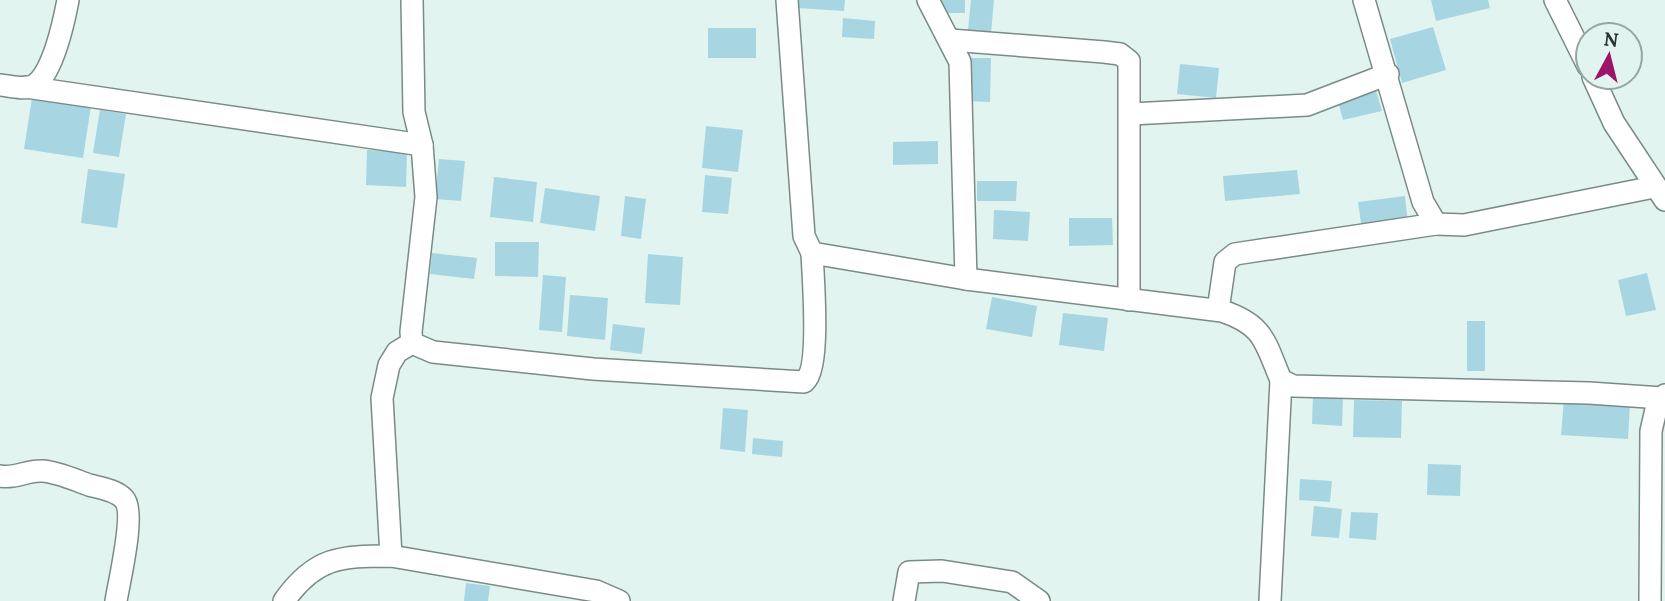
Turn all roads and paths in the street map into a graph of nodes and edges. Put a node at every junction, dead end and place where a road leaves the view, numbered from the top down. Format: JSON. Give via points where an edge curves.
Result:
{"nodes":[{"id":1,"x":68,"y":0,"type":"edge"},
{"id":2,"x":412,"y":0,"type":"edge"},
{"id":3,"x":787,"y":0,"type":"edge"},
{"id":4,"x":928,"y":0,"type":"edge"},
{"id":5,"x":1364,"y":0,"type":"edge"},
{"id":6,"x":1555,"y":0,"type":"edge"},
{"id":7,"x":1574,"y":38,"type":"edge"},
{"id":8,"x":950,"y":40,"type":"junction"},
{"id":9,"x":1388,"y":74,"type":"junction"},
{"id":10,"x":0,"y":85,"type":"edge"},
{"id":11,"x":26,"y":87,"type":"junction"},
{"id":12,"x":1600,"y":91,"type":"edge"},
{"id":13,"x":1130,"y":114,"type":"junction"},
{"id":14,"x":422,"y":145,"type":"junction"},
{"id":15,"x":1659,"y":193,"type":"edge"},
{"id":16,"x":1436,"y":224,"type":"junction"},
{"id":17,"x":812,"y":253,"type":"junction"},
{"id":18,"x":966,"y":279,"type":"junction"},
{"id":19,"x":1129,"y":300,"type":"junction"},
{"id":20,"x":1219,"y":310,"type":"junction"},
{"id":21,"x":412,"y":342,"type":"junction"},
{"id":22,"x":1281,"y":380,"type":"junction"},
{"id":23,"x":1663,"y":397,"type":"edge"},
{"id":24,"x":0,"y":476,"type":"edge"},
{"id":25,"x":391,"y":556,"type":"junction"},
{"id":26,"x":116,"y":601,"type":"edge"},
{"id":27,"x":284,"y":601,"type":"edge"},
{"id":28,"x":619,"y":601,"type":"edge"},
{"id":29,"x":904,"y":601,"type":"edge"},
{"id":30,"x":1039,"y":601,"type":"edge"},
{"id":31,"x":1270,"y":601,"type":"edge"},
{"id":32,"x":1650,"y":601,"type":"edge"}],
"edges":[{"from":1,"to":11,"type":"street","via":[[49,67],[33,86]]},
{"from":2,"to":14,"type":"street","via":[[414,111]]},
{"from":3,"to":17,"type":"street","via":[[804,236]]},
{"from":4,"to":8,"type":"street"},
{"from":5,"to":9,"type":"street"},
{"from":6,"to":7,"type":"street"},
{"from":8,"to":13,"type":"street","via":[[1120,54],[1130,65]]},
{"from":8,"to":18,"type":"street","via":[[960,62]]},
{"from":9,"to":13,"type":"street","via":[[1307,105]]},
{"from":9,"to":16,"type":"street","via":[[1423,202]]},
{"from":10,"to":11,"type":"street"},
{"from":11,"to":14,"type":"street"},
{"from":12,"to":15,"type":"street"},
{"from":13,"to":19,"type":"street"},
{"from":14,"to":21,"type":"street","via":[[425,225]]},
{"from":15,"to":16,"type":"street","via":[[1464,226]]},
{"from":16,"to":20,"type":"street","via":[[1235,254],[1225,262]]},
{"from":17,"to":18,"type":"street"},
{"from":17,"to":21,"type":"street","via":[[814,343],[804,382],[593,369],[433,352]]},
{"from":18,"to":19,"type":"street"},
{"from":19,"to":20,"type":"street"},
{"from":20,"to":22,"type":"street","via":[[1253,324],[1262,334]]},
{"from":21,"to":25,"type":"street","via":[[397,352],[389,365],[382,398]]},
{"from":22,"to":23,"type":"street","via":[[1298,387],[1359,390]]},
{"from":22,"to":31,"type":"street"},
{"from":23,"to":32,"type":"street","via":[[1651,431]]},
{"from":24,"to":26,"type":"street","via":[[15,478],[47,471],[125,500],[128,525]]},
{"from":25,"to":27,"type":"street","via":[[324,562],[297,582]]},
{"from":25,"to":28,"type":"street","via":[[596,591]]},
{"from":29,"to":30,"type":"street","via":[[909,572],[925,570],[1012,582]]}]}
